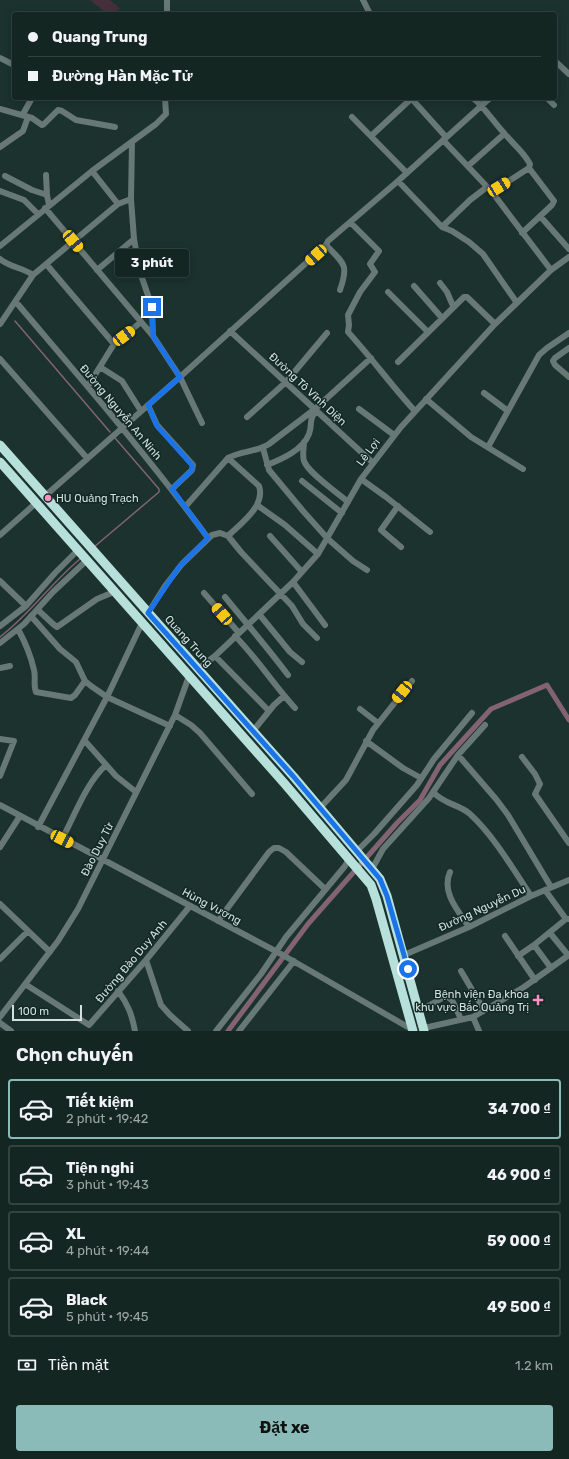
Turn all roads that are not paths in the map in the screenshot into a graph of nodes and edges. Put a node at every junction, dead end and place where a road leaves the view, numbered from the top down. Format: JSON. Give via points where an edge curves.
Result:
{"nodes":[{"id":1,"x":167,"y":0,"type":"edge"},
{"id":2,"x":363,"y":0,"type":"edge"},
{"id":3,"x":167,"y":12,"type":"edge"},
{"id":4,"x":369,"y":12,"type":"edge"},
{"id":5,"x":0,"y":58,"type":"edge"},
{"id":6,"x":12,"y":64,"type":"edge"},
{"id":7,"x":557,"y":64,"type":"edge"},
{"id":8,"x":569,"y":74,"type":"edge"},
{"id":9,"x":31,"y":100,"type":"edge"},
{"id":10,"x":165,"y":100,"type":"edge"},
{"id":11,"x":409,"y":100,"type":"edge"},
{"id":12,"x":413,"y":100,"type":"edge"},
{"id":13,"x":475,"y":100,"type":"edge"},
{"id":14,"x":488,"y":100,"type":"edge"},
{"id":15,"x":549,"y":100,"type":"edge"},
{"id":16,"x":554,"y":105,"type":"dead end"},
{"id":17,"x":482,"y":106,"type":"junction"},
{"id":18,"x":0,"y":109,"type":"edge"},
{"id":19,"x":25,"y":116,"type":"junction"},
{"id":20,"x":352,"y":117,"type":"dead end"},
{"id":21,"x":115,"y":127,"type":"dead end"},
{"id":22,"x":504,"y":134,"type":"junction"},
{"id":23,"x":371,"y":136,"type":"junction"},
{"id":24,"x":444,"y":138,"type":"junction"},
{"id":25,"x":132,"y":142,"type":"junction"},
{"id":26,"x":0,"y":147,"type":"edge"},
{"id":27,"x":468,"y":166,"type":"junction"},
{"id":28,"x":529,"y":168,"type":"junction"},
{"id":29,"x":92,"y":171,"type":"junction"},
{"id":30,"x":407,"y":173,"type":"junction"},
{"id":31,"x":46,"y":175,"type":"dead end"},
{"id":32,"x":4,"y":176,"type":"dead end"},
{"id":33,"x":398,"y":181,"type":"junction"},
{"id":34,"x":487,"y":187,"type":"junction"},
{"id":35,"x":0,"y":190,"type":"edge"},
{"id":36,"x":492,"y":192,"type":"junction"},
{"id":37,"x":46,"y":195,"type":"junction"},
{"id":38,"x":131,"y":199,"type":"junction"},
{"id":39,"x":118,"y":204,"type":"junction"},
{"id":40,"x":47,"y":207,"type":"junction"},
{"id":41,"x":38,"y":214,"type":"junction"},
{"id":42,"x":540,"y":216,"type":"junction"},
{"id":43,"x":351,"y":222,"type":"junction"},
{"id":44,"x":442,"y":227,"type":"junction"},
{"id":45,"x":522,"y":233,"type":"junction"},
{"id":46,"x":134,"y":239,"type":"junction"},
{"id":47,"x":73,"y":241,"type":"junction"},
{"id":48,"x":326,"y":245,"type":"junction"},
{"id":49,"x":0,"y":246,"type":"edge"},
{"id":50,"x":569,"y":249,"type":"edge"},
{"id":51,"x":0,"y":259,"type":"edge"},
{"id":52,"x":568,"y":260,"type":"edge"},
{"id":53,"x":47,"y":265,"type":"junction"},
{"id":54,"x":97,"y":270,"type":"junction"},
{"id":55,"x":551,"y":270,"type":"junction"},
{"id":56,"x":33,"y":275,"type":"junction"},
{"id":57,"x":440,"y":283,"type":"dead end"},
{"id":58,"x":414,"y":286,"type":"dead end"},
{"id":59,"x":340,"y":290,"type":"dead end"},
{"id":60,"x":388,"y":292,"type":"dead end"},
{"id":61,"x":16,"y":302,"type":"junction"},
{"id":62,"x":517,"y":303,"type":"junction"},
{"id":63,"x":453,"y":306,"type":"junction"},
{"id":64,"x":442,"y":318,"type":"junction"},
{"id":65,"x":141,"y":322,"type":"junction"},
{"id":66,"x":0,"y":324,"type":"edge"},
{"id":67,"x":495,"y":324,"type":"junction"},
{"id":68,"x":230,"y":331,"type":"junction"},
{"id":69,"x":428,"y":332,"type":"junction"},
{"id":70,"x":327,"y":333,"type":"dead end"},
{"id":71,"x":569,"y":333,"type":"edge"},
{"id":72,"x":153,"y":336,"type":"junction"},
{"id":73,"x":114,"y":344,"type":"junction"},
{"id":74,"x":569,"y":348,"type":"edge"},
{"id":75,"x":371,"y":358,"type":"junction"},
{"id":76,"x":0,"y":359,"type":"edge"},
{"id":77,"x":398,"y":362,"type":"dead end"},
{"id":78,"x":100,"y":367,"type":"junction"},
{"id":79,"x":180,"y":377,"type":"junction"},
{"id":80,"x":569,"y":377,"type":"edge"},
{"id":81,"x":286,"y":382,"type":"junction"},
{"id":82,"x":88,"y":386,"type":"junction"},
{"id":83,"x":484,"y":393,"type":"dead end"},
{"id":84,"x":426,"y":399,"type":"junction"},
{"id":85,"x":148,"y":405,"type":"junction"},
{"id":86,"x":359,"y":409,"type":"dead end"},
{"id":87,"x":316,"y":410,"type":"junction"},
{"id":88,"x":414,"y":410,"type":"junction"},
{"id":89,"x":141,"y":411,"type":"junction"},
{"id":90,"x":508,"y":411,"type":"junction"},
{"id":91,"x":247,"y":418,"type":"dead end"},
{"id":92,"x":202,"y":423,"type":"dead end"},
{"id":93,"x":122,"y":428,"type":"junction"},
{"id":94,"x":394,"y":435,"type":"junction"},
{"id":95,"x":304,"y":442,"type":"junction"},
{"id":96,"x":0,"y":445,"type":"edge"},
{"id":97,"x":488,"y":447,"type":"junction"},
{"id":98,"x":263,"y":448,"type":"junction"},
{"id":99,"x":87,"y":458,"type":"junction"},
{"id":100,"x":228,"y":458,"type":"junction"},
{"id":101,"x":0,"y":462,"type":"edge"},
{"id":102,"x":372,"y":462,"type":"junction"},
{"id":103,"x":267,"y":465,"type":"junction"},
{"id":104,"x":523,"y":469,"type":"dead end"},
{"id":105,"x":361,"y":479,"type":"junction"},
{"id":106,"x":302,"y":481,"type":"dead end"},
{"id":107,"x":172,"y":489,"type":"junction"},
{"id":108,"x":45,"y":496,"type":"junction"},
{"id":109,"x":348,"y":502,"type":"junction"},
{"id":110,"x":36,"y":503,"type":"junction"},
{"id":111,"x":257,"y":505,"type":"junction"},
{"id":112,"x":398,"y":506,"type":"junction"},
{"id":113,"x":185,"y":507,"type":"junction"},
{"id":114,"x":342,"y":513,"type":"junction"},
{"id":115,"x":430,"y":532,"type":"dead end"},
{"id":116,"x":0,"y":535,"type":"edge"},
{"id":117,"x":228,"y":536,"type":"junction"},
{"id":118,"x":270,"y":536,"type":"dead end"},
{"id":119,"x":208,"y":538,"type":"junction"},
{"id":120,"x":84,"y":539,"type":"junction"},
{"id":121,"x":328,"y":539,"type":"junction"},
{"id":122,"x":401,"y":547,"type":"dead end"},
{"id":123,"x":76,"y":548,"type":"junction"},
{"id":124,"x":318,"y":554,"type":"junction"},
{"id":125,"x":86,"y":560,"type":"junction"},
{"id":126,"x":102,"y":561,"type":"junction"},
{"id":127,"x":94,"y":568,"type":"junction"},
{"id":128,"x":367,"y":570,"type":"dead end"},
{"id":129,"x":302,"y":572,"type":"junction"},
{"id":130,"x":0,"y":582,"type":"edge"},
{"id":131,"x":293,"y":582,"type":"junction"},
{"id":132,"x":123,"y":584,"type":"junction"},
{"id":133,"x":114,"y":592,"type":"junction"},
{"id":134,"x":204,"y":593,"type":"dead end"},
{"id":135,"x":281,"y":593,"type":"junction"},
{"id":136,"x":224,"y":597,"type":"dead end"},
{"id":137,"x":26,"y":606,"type":"junction"},
{"id":138,"x":38,"y":610,"type":"junction"},
{"id":139,"x":148,"y":613,"type":"junction"},
{"id":140,"x":259,"y":614,"type":"junction"},
{"id":141,"x":31,"y":616,"type":"junction"},
{"id":142,"x":142,"y":623,"type":"junction"},
{"id":143,"x":325,"y":625,"type":"dead end"},
{"id":144,"x":0,"y":626,"type":"edge"},
{"id":145,"x":248,"y":626,"type":"junction"},
{"id":146,"x":18,"y":629,"type":"junction"},
{"id":147,"x":237,"y":634,"type":"junction"},
{"id":148,"x":317,"y":638,"type":"dead end"},
{"id":149,"x":0,"y":643,"type":"edge"},
{"id":150,"x":215,"y":656,"type":"junction"},
{"id":151,"x":302,"y":662,"type":"dead end"},
{"id":152,"x":10,"y":666,"type":"dead end"},
{"id":153,"x":0,"y":668,"type":"edge"},
{"id":154,"x":198,"y":669,"type":"junction"},
{"id":155,"x":288,"y":675,"type":"dead end"},
{"id":156,"x":189,"y":676,"type":"junction"},
{"id":157,"x":85,"y":681,"type":"junction"},
{"id":158,"x":412,"y":681,"type":"dead end"},
{"id":159,"x":284,"y":696,"type":"junction"},
{"id":160,"x":107,"y":698,"type":"junction"},
{"id":161,"x":294,"y":708,"type":"dead end"},
{"id":162,"x":360,"y":709,"type":"dead end"},
{"id":163,"x":269,"y":711,"type":"junction"},
{"id":164,"x":472,"y":713,"type":"dead end"},
{"id":165,"x":175,"y":715,"type":"junction"},
{"id":166,"x":378,"y":723,"type":"junction"},
{"id":167,"x":485,"y":725,"type":"dead end"},
{"id":168,"x":170,"y":726,"type":"junction"},
{"id":169,"x":253,"y":731,"type":"junction"},
{"id":170,"x":0,"y":739,"type":"edge"},
{"id":171,"x":85,"y":741,"type":"junction"},
{"id":172,"x":366,"y":741,"type":"junction"},
{"id":173,"x":458,"y":755,"type":"junction"},
{"id":174,"x":522,"y":757,"type":"dead end"},
{"id":175,"x":106,"y":765,"type":"junction"},
{"id":176,"x":0,"y":776,"type":"edge"},
{"id":177,"x":293,"y":776,"type":"junction"},
{"id":178,"x":421,"y":778,"type":"junction"},
{"id":179,"x":284,"y":783,"type":"junction"},
{"id":180,"x":136,"y":792,"type":"junction"},
{"id":181,"x":433,"y":792,"type":"junction"},
{"id":182,"x":252,"y":794,"type":"dead end"},
{"id":183,"x":0,"y":806,"type":"edge"},
{"id":184,"x":320,"y":808,"type":"junction"},
{"id":185,"x":20,"y":816,"type":"junction"},
{"id":186,"x":38,"y":826,"type":"junction"},
{"id":187,"x":62,"y":839,"type":"junction"},
{"id":188,"x":569,"y":843,"type":"edge"},
{"id":189,"x":0,"y":847,"type":"edge"},
{"id":190,"x":358,"y":853,"type":"junction"},
{"id":191,"x":103,"y":860,"type":"junction"},
{"id":192,"x":350,"y":860,"type":"junction"},
{"id":193,"x":370,"y":867,"type":"junction"},
{"id":194,"x":450,"y":872,"type":"dead end"},
{"id":195,"x":569,"y":880,"type":"edge"},
{"id":196,"x":551,"y":887,"type":"junction"},
{"id":197,"x":325,"y":889,"type":"junction"},
{"id":198,"x":545,"y":890,"type":"junction"},
{"id":199,"x":531,"y":896,"type":"junction"},
{"id":200,"x":190,"y":906,"type":"junction"},
{"id":201,"x":1,"y":908,"type":"edge"},
{"id":202,"x":568,"y":919,"type":"edge"},
{"id":203,"x":218,"y":921,"type":"junction"},
{"id":204,"x":469,"y":927,"type":"junction"},
{"id":205,"x":28,"y":931,"type":"junction"},
{"id":206,"x":398,"y":932,"type":"junction"},
{"id":207,"x":550,"y":933,"type":"junction"},
{"id":208,"x":387,"y":935,"type":"junction"},
{"id":209,"x":505,"y":936,"type":"dead end"},
{"id":210,"x":534,"y":945,"type":"junction"},
{"id":211,"x":50,"y":952,"type":"junction"},
{"id":212,"x":279,"y":953,"type":"junction"},
{"id":213,"x":404,"y":955,"type":"junction"},
{"id":214,"x":569,"y":955,"type":"edge"},
{"id":215,"x":518,"y":956,"type":"junction"},
{"id":216,"x":0,"y":959,"type":"edge"},
{"id":217,"x":146,"y":960,"type":"junction"},
{"id":218,"x":293,"y":961,"type":"junction"},
{"id":219,"x":550,"y":968,"type":"junction"},
{"id":220,"x":461,"y":971,"type":"dead end"},
{"id":221,"x":535,"y":980,"type":"junction"},
{"id":222,"x":25,"y":984,"type":"junction"},
{"id":223,"x":118,"y":991,"type":"junction"},
{"id":224,"x":484,"y":1010,"type":"junction"},
{"id":225,"x":419,"y":1011,"type":"junction"},
{"id":226,"x":0,"y":1017,"type":"edge"},
{"id":227,"x":472,"y":1017,"type":"junction"},
{"id":228,"x":461,"y":1019,"type":"junction"},
{"id":229,"x":0,"y":1022,"type":"edge"},
{"id":230,"x":424,"y":1030,"type":"edge"},
{"id":231,"x":11,"y":1031,"type":"edge"},
{"id":232,"x":135,"y":1031,"type":"edge"},
{"id":233,"x":188,"y":1031,"type":"edge"},
{"id":234,"x":216,"y":1031,"type":"edge"},
{"id":235,"x":238,"y":1031,"type":"edge"},
{"id":236,"x":413,"y":1031,"type":"edge"},
{"id":237,"x":479,"y":1031,"type":"edge"}],
"edges":[{"from":1,"to":3,"type":"street"},
{"from":2,"to":4,"type":"street"},
{"from":5,"to":6,"type":"street"},
{"from":7,"to":8,"type":"street"},
{"from":9,"to":19,"type":"street"},
{"from":10,"to":25,"type":"street","via":[[166,114]]},
{"from":11,"to":23,"type":"street"},
{"from":12,"to":24,"type":"street"},
{"from":13,"to":17,"type":"street"},
{"from":14,"to":17,"type":"street"},
{"from":15,"to":16,"type":"street"},
{"from":17,"to":22,"type":"street"},
{"from":17,"to":24,"type":"street"},
{"from":18,"to":19,"type":"street"},
{"from":19,"to":21,"type":"street","via":[[43,125],[60,110],[76,120]]},
{"from":19,"to":26,"type":"street","via":[[24,131]]},
{"from":20,"to":23,"type":"street"},
{"from":22,"to":27,"type":"street"},
{"from":22,"to":28,"type":"street","via":[[530,162]]},
{"from":23,"to":30,"type":"street"},
{"from":24,"to":27,"type":"street"},
{"from":24,"to":30,"type":"street"},
{"from":25,"to":29,"type":"street"},
{"from":25,"to":38,"type":"street"},
{"from":27,"to":34,"type":"street"},
{"from":28,"to":36,"type":"street"},
{"from":28,"to":42,"type":"street","via":[[554,201]]},
{"from":29,"to":39,"type":"street"},
{"from":29,"to":40,"type":"street"},
{"from":30,"to":33,"type":"street"},
{"from":31,"to":37,"type":"street"},
{"from":32,"to":37,"type":"street"},
{"from":33,"to":43,"type":"street"},
{"from":33,"to":44,"type":"street"},
{"from":34,"to":36,"type":"street"},
{"from":34,"to":44,"type":"street"},
{"from":35,"to":41,"type":"street","via":[[22,199]]},
{"from":36,"to":45,"type":"street"},
{"from":37,"to":40,"type":"street"},
{"from":38,"to":39,"type":"street"},
{"from":38,"to":46,"type":"street"},
{"from":39,"to":47,"type":"street"},
{"from":40,"to":41,"type":"street"},
{"from":40,"to":47,"type":"street"},
{"from":41,"to":49,"type":"street"},
{"from":42,"to":45,"type":"street"},
{"from":42,"to":50,"type":"street"},
{"from":43,"to":48,"type":"street"},
{"from":43,"to":75,"type":"street","via":[[379,251],[370,264],[375,272],[360,292],[347,317],[348,332]]},
{"from":44,"to":62,"type":"street","via":[[469,242],[483,254]]},
{"from":45,"to":55,"type":"street"},
{"from":46,"to":54,"type":"street"},
{"from":46,"to":72,"type":"street","via":[[140,272],[152,307]]},
{"from":47,"to":53,"type":"street"},
{"from":47,"to":54,"type":"street"},
{"from":48,"to":59,"type":"street","via":[[344,266]]},
{"from":48,"to":68,"type":"street"},
{"from":51,"to":56,"type":"street"},
{"from":52,"to":55,"type":"street","name":"Lê Lợi"},
{"from":53,"to":56,"type":"street"},
{"from":53,"to":73,"type":"street"},
{"from":54,"to":65,"type":"street"},
{"from":55,"to":62,"type":"street","name":"Lê Lợi"},
{"from":56,"to":61,"type":"street"},
{"from":57,"to":63,"type":"street"},
{"from":58,"to":64,"type":"street"},
{"from":60,"to":69,"type":"street"},
{"from":61,"to":66,"type":"street"},
{"from":61,"to":82,"type":"street","name":"Đường Nguyễn An Ninh"},
{"from":62,"to":67,"type":"street","name":"Lê Lợi"},
{"from":63,"to":64,"type":"street"},
{"from":63,"to":67,"type":"street","via":[[465,297]]},
{"from":64,"to":69,"type":"street"},
{"from":65,"to":72,"type":"street"},
{"from":65,"to":73,"type":"street"},
{"from":67,"to":84,"type":"street","name":"Lê Lợi"},
{"from":68,"to":79,"type":"street"},
{"from":68,"to":81,"type":"street","name":"Đường Tô Vĩnh Diện"},
{"from":69,"to":77,"type":"street"},
{"from":70,"to":81,"type":"street"},
{"from":71,"to":90,"type":"street","via":[[539,355]]},
{"from":72,"to":79,"type":"street"},
{"from":73,"to":78,"type":"street"},
{"from":74,"to":80,"type":"street","via":[[554,361],[555,365]]},
{"from":75,"to":87,"type":"street"},
{"from":75,"to":88,"type":"street"},
{"from":76,"to":99,"type":"street"},
{"from":78,"to":82,"type":"street"},
{"from":78,"to":89,"type":"street","via":[[122,381]]},
{"from":79,"to":85,"type":"street"},
{"from":79,"to":92,"type":"street"},
{"from":81,"to":87,"type":"street","name":"Đường Tô Vĩnh Diện"},
{"from":81,"to":91,"type":"street"},
{"from":82,"to":93,"type":"street","name":"Đường Nguyễn An Ninh"},
{"from":83,"to":90,"type":"street"},
{"from":84,"to":88,"type":"street","name":"Lê Lợi"},
{"from":84,"to":97,"type":"street","via":[[467,434]]},
{"from":85,"to":89,"type":"street"},
{"from":85,"to":107,"type":"street","via":[[157,426],[192,465],[192,470]]},
{"from":86,"to":94,"type":"street"},
{"from":87,"to":95,"type":"street","via":[[311,418],[310,432]]},
{"from":87,"to":98,"type":"street"},
{"from":87,"to":102,"type":"street","name":"Đường Tô Vĩnh Diện"},
{"from":88,"to":94,"type":"street","name":"Lê Lợi"},
{"from":89,"to":93,"type":"street"},
{"from":90,"to":97,"type":"street"},
{"from":93,"to":99,"type":"street"},
{"from":93,"to":107,"type":"street","name":"Đường Nguyễn An Ninh"},
{"from":94,"to":102,"type":"street","name":"Lê Lợi"},
{"from":95,"to":103,"type":"street","via":[[291,453]]},
{"from":95,"to":109,"type":"street","via":[[303,459],[306,465]]},
{"from":96,"to":108,"type":"highway","name":"Quang Trung"},
{"from":97,"to":104,"type":"street"},
{"from":98,"to":100,"type":"street"},
{"from":98,"to":103,"type":"street"},
{"from":99,"to":108,"type":"street"},
{"from":100,"to":111,"type":"street","via":[[259,486]]},
{"from":100,"to":113,"type":"street"},
{"from":101,"to":110,"type":"highway"},
{"from":102,"to":105,"type":"street","name":"Lê Lợi"},
{"from":103,"to":121,"type":"street"},
{"from":105,"to":109,"type":"street","name":"Lê Lợi"},
{"from":105,"to":112,"type":"street"},
{"from":106,"to":114,"type":"street"},
{"from":107,"to":113,"type":"street","name":"Đường Nguyễn An Ninh"},
{"from":108,"to":110,"type":"highway"},
{"from":108,"to":120,"type":"highway","name":"Quang Trung"},
{"from":109,"to":114,"type":"street","name":"Lê Lợi"},
{"from":110,"to":116,"type":"street"},
{"from":110,"to":123,"type":"highway"},
{"from":111,"to":117,"type":"street"},
{"from":111,"to":124,"type":"street"},
{"from":112,"to":115,"type":"street"},
{"from":112,"to":122,"type":"street","via":[[381,530]]},
{"from":113,"to":119,"type":"street","name":"Đường Nguyễn An Ninh"},
{"from":114,"to":121,"type":"street","name":"Lê Lợi"},
{"from":117,"to":119,"type":"street","via":[[217,533]]},
{"from":117,"to":135,"type":"street"},
{"from":118,"to":129,"type":"street"},
{"from":119,"to":139,"type":"street","via":[[179,567]]},
{"from":120,"to":123,"type":"highway"},
{"from":120,"to":126,"type":"highway","name":"Quang Trung"},
{"from":121,"to":124,"type":"street","name":"Lê Lợi"},
{"from":121,"to":128,"type":"street"},
{"from":123,"to":125,"type":"highway"},
{"from":123,"to":137,"type":"street"},
{"from":124,"to":129,"type":"street","name":"Lê Lợi"},
{"from":125,"to":127,"type":"highway"},
{"from":125,"to":138,"type":"street"},
{"from":126,"to":127,"type":"highway"},
{"from":126,"to":132,"type":"highway","name":"Quang Trung"},
{"from":127,"to":133,"type":"highway"},
{"from":129,"to":131,"type":"street","name":"Lê Lợi"},
{"from":130,"to":137,"type":"street"},
{"from":131,"to":135,"type":"street","name":"Lê Lợi"},
{"from":131,"to":143,"type":"street"},
{"from":132,"to":133,"type":"highway"},
{"from":132,"to":139,"type":"highway","name":"Quang Trung"},
{"from":133,"to":138,"type":"street","via":[[97,599],[57,627]]},
{"from":133,"to":142,"type":"highway"},
{"from":134,"to":147,"type":"street"},
{"from":135,"to":140,"type":"street","name":"Lê Lợi"},
{"from":135,"to":148,"type":"street","via":[[308,630]]},
{"from":136,"to":145,"type":"street"},
{"from":137,"to":144,"type":"street"},
{"from":138,"to":141,"type":"street"},
{"from":139,"to":154,"type":"highway","name":"Quang Trung"},
{"from":140,"to":145,"type":"street","name":"Lê Lợi"},
{"from":140,"to":151,"type":"street","via":[[290,652]]},
{"from":141,"to":146,"type":"street"},
{"from":141,"to":157,"type":"street","via":[[60,649],[76,662]]},
{"from":142,"to":156,"type":"highway"},
{"from":142,"to":160,"type":"street"},
{"from":145,"to":147,"type":"street","name":"Lê Lợi"},
{"from":145,"to":155,"type":"street"},
{"from":146,"to":149,"type":"street"},
{"from":146,"to":157,"type":"street","via":[[35,672],[36,692],[71,698]]},
{"from":147,"to":150,"type":"street","name":"Lê Lợi"},
{"from":147,"to":159,"type":"street"},
{"from":150,"to":154,"type":"street","name":"Lê Lợi"},
{"from":150,"to":163,"type":"street"},
{"from":152,"to":153,"type":"street"},
{"from":154,"to":156,"type":"highway"},
{"from":154,"to":169,"type":"highway","name":"Quang Trung"},
{"from":156,"to":165,"type":"street","name":"Đào Duy Từ"},
{"from":156,"to":179,"type":"highway"},
{"from":157,"to":160,"type":"street"},
{"from":158,"to":166,"type":"street"},
{"from":159,"to":161,"type":"street"},
{"from":159,"to":163,"type":"street"},
{"from":160,"to":168,"type":"street"},
{"from":160,"to":171,"type":"street"},
{"from":162,"to":166,"type":"street"},
{"from":163,"to":169,"type":"street"},
{"from":164,"to":178,"type":"street"},
{"from":165,"to":168,"type":"street","name":"Đào Duy Từ"},
{"from":165,"to":182,"type":"street","via":[[200,733]]},
{"from":166,"to":172,"type":"street"},
{"from":167,"to":173,"type":"street"},
{"from":168,"to":180,"type":"street","name":"Đào Duy Từ"},
{"from":169,"to":177,"type":"highway","name":"Quang Trung"},
{"from":170,"to":176,"type":"street","via":[[14,741]]},
{"from":171,"to":175,"type":"street"},
{"from":171,"to":186,"type":"street"},
{"from":172,"to":178,"type":"street"},
{"from":172,"to":184,"type":"street","via":[[347,778]]},
{"from":173,"to":181,"type":"street"},
{"from":173,"to":196,"type":"street","via":[[508,815]]},
{"from":174,"to":188,"type":"street","via":[[540,784],[535,794]]},
{"from":175,"to":180,"type":"street"},
{"from":175,"to":187,"type":"street","via":[[96,775]]},
{"from":177,"to":179,"type":"highway"},
{"from":177,"to":184,"type":"highway","name":"Quang Trung"},
{"from":178,"to":190,"type":"street"},
{"from":179,"to":192,"type":"highway"},
{"from":180,"to":191,"type":"street","name":"Đào Duy Từ"},
{"from":181,"to":193,"type":"street"},
{"from":181,"to":199,"type":"street","via":[[444,802],[468,813],[480,825]]},
{"from":183,"to":185,"type":"street","name":"Hùng Vương"},
{"from":184,"to":190,"type":"highway","name":"Quang Trung"},
{"from":185,"to":186,"type":"street","name":"Hùng Vương"},
{"from":185,"to":189,"type":"street"},
{"from":186,"to":187,"type":"street","name":"Hùng Vương"},
{"from":187,"to":191,"type":"street","name":"Hùng Vương"},
{"from":190,"to":193,"type":"highway","name":"Quang Trung"},
{"from":191,"to":200,"type":"street","name":"Hùng Vương"},
{"from":191,"to":211,"type":"street","name":"Đào Duy Từ","via":[[71,920]]},
{"from":192,"to":197,"type":"street"},
{"from":192,"to":208,"type":"highway","via":[[371,885]]},
{"from":193,"to":206,"type":"highway","via":[[380,879]]},
{"from":194,"to":204,"type":"street","via":[[447,886],[450,897]]},
{"from":195,"to":196,"type":"street","name":"Đường Nguyễn Du"},
{"from":196,"to":198,"type":"street","name":"Đường Nguyễn Du"},
{"from":197,"to":203,"type":"street","via":[[286,852],[274,848]]},
{"from":197,"to":212,"type":"street","via":[[286,937]]},
{"from":198,"to":199,"type":"street","name":"Đường Nguyễn Du"},
{"from":198,"to":202,"type":"street"},
{"from":199,"to":204,"type":"street","name":"Đường Nguyễn Du"},
{"from":200,"to":203,"type":"street","name":"Hùng Vương"},
{"from":200,"to":217,"type":"street","name":"Đường Đào Duy Anh"},
{"from":201,"to":205,"type":"street"},
{"from":202,"to":207,"type":"street"},
{"from":203,"to":212,"type":"street","name":"Hùng Vương"},
{"from":204,"to":213,"type":"street","name":"Đường Nguyễn Du"},
{"from":205,"to":211,"type":"street"},
{"from":205,"to":216,"type":"street"},
{"from":206,"to":208,"type":"highway"},
{"from":206,"to":213,"type":"highway"},
{"from":207,"to":210,"type":"street"},
{"from":207,"to":214,"type":"street"},
{"from":208,"to":236,"type":"highway"},
{"from":209,"to":215,"type":"street"},
{"from":210,"to":215,"type":"street"},
{"from":210,"to":219,"type":"street"},
{"from":211,"to":222,"type":"street","name":"Đào Duy Từ"},
{"from":212,"to":218,"type":"street","name":"Hùng Vương"},
{"from":212,"to":234,"type":"street"},
{"from":213,"to":225,"type":"highway"},
{"from":214,"to":219,"type":"street"},
{"from":215,"to":221,"type":"street"},
{"from":217,"to":223,"type":"street","name":"Đường Đào Duy Anh"},
{"from":217,"to":233,"type":"street","via":[[161,1005]]},
{"from":218,"to":235,"type":"street"},
{"from":218,"to":236,"type":"street","name":"Hùng Vương"},
{"from":219,"to":221,"type":"street"},
{"from":220,"to":224,"type":"street"},
{"from":221,"to":224,"type":"street"},
{"from":222,"to":223,"type":"street","name":"Đường Đào Duy Anh","via":[[89,1025]]},
{"from":222,"to":226,"type":"street","name":"Đào Duy Từ"},
{"from":223,"to":232,"type":"street","via":[[128,1006]]},
{"from":224,"to":227,"type":"street"},
{"from":225,"to":228,"type":"street","via":[[446,996],[452,1000]]},
{"from":225,"to":230,"type":"highway"},
{"from":227,"to":228,"type":"street"},
{"from":227,"to":237,"type":"street"},
{"from":228,"to":230,"type":"street"},
{"from":229,"to":231,"type":"street"},
{"from":230,"to":236,"type":"highway"}]}
